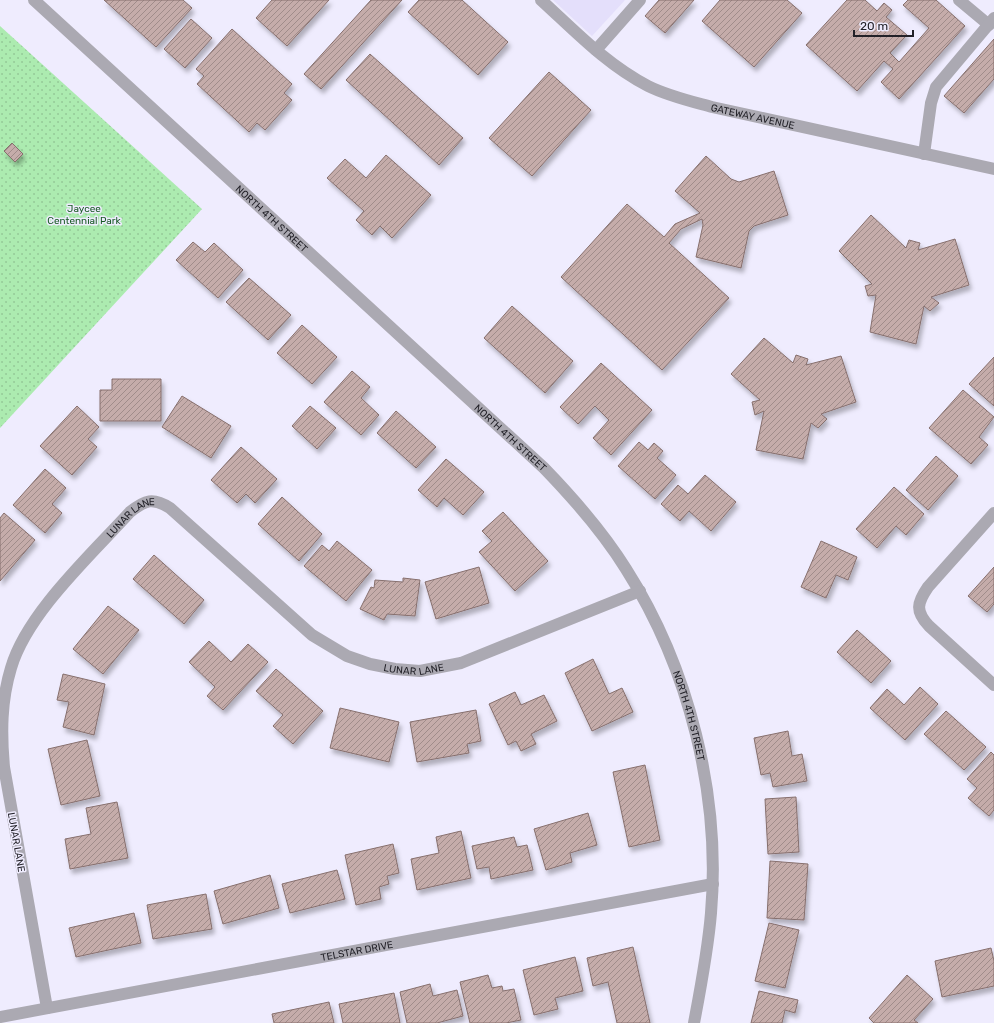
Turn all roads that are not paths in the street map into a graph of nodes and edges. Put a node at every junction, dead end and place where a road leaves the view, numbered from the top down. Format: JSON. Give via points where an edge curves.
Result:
{"nodes":[{"id":1,"x":34,"y":0,"type":"edge"},
{"id":2,"x":541,"y":0,"type":"edge"},
{"id":3,"x":640,"y":0,"type":"edge"},
{"id":4,"x":959,"y":0,"type":"edge"},
{"id":5,"x":991,"y":22,"type":"edge"},
{"id":6,"x":596,"y":50,"type":"junction"},
{"id":7,"x":924,"y":154,"type":"junction"},
{"id":8,"x":994,"y":169,"type":"edge"},
{"id":9,"x":994,"y":513,"type":"edge"},
{"id":10,"x":640,"y":591,"type":"junction"},
{"id":11,"x":994,"y":685,"type":"edge"},
{"id":12,"x":713,"y":884,"type":"junction"},
{"id":13,"x":47,"y":1008,"type":"junction"},
{"id":14,"x":0,"y":1017,"type":"edge"},
{"id":15,"x":694,"y":1023,"type":"edge"}],
"edges":[{"from":1,"to":10,"type":"street","name":"NORTH 4TH STREET","via":[[544,468],[588,516]]},
{"from":2,"to":6,"type":"street","name":"GATEWAY AVENUE"},
{"from":3,"to":6,"type":"street"},
{"from":4,"to":5,"type":"street"},
{"from":5,"to":7,"type":"street","via":[[936,87],[930,103]]},
{"from":6,"to":7,"type":"street","name":"GATEWAY AVENUE","via":[[648,86],[690,101]]},
{"from":7,"to":8,"type":"street","name":"GATEWAY AVENUE"},
{"from":9,"to":11,"type":"street","via":[[928,587],[918,608],[928,626]]},
{"from":10,"to":12,"type":"street","name":"NORTH 4TH STREET","via":[[676,668],[699,746],[707,784]]},
{"from":10,"to":13,"type":"street","name":"LUNAR LANE","via":[[461,663],[420,671],[395,669],[370,664],[330,647],[296,623],[170,508],[150,500],[140,504],[51,599],[33,622],[11,666],[6,688],[1,739],[4,767]]},
{"from":12,"to":13,"type":"street","name":"TELSTAR DRIVE"},
{"from":12,"to":15,"type":"street","name":"NORTH 4TH STREET","via":[[709,938]]},
{"from":13,"to":14,"type":"street","name":"TELSTAR DRIVE"}]}
